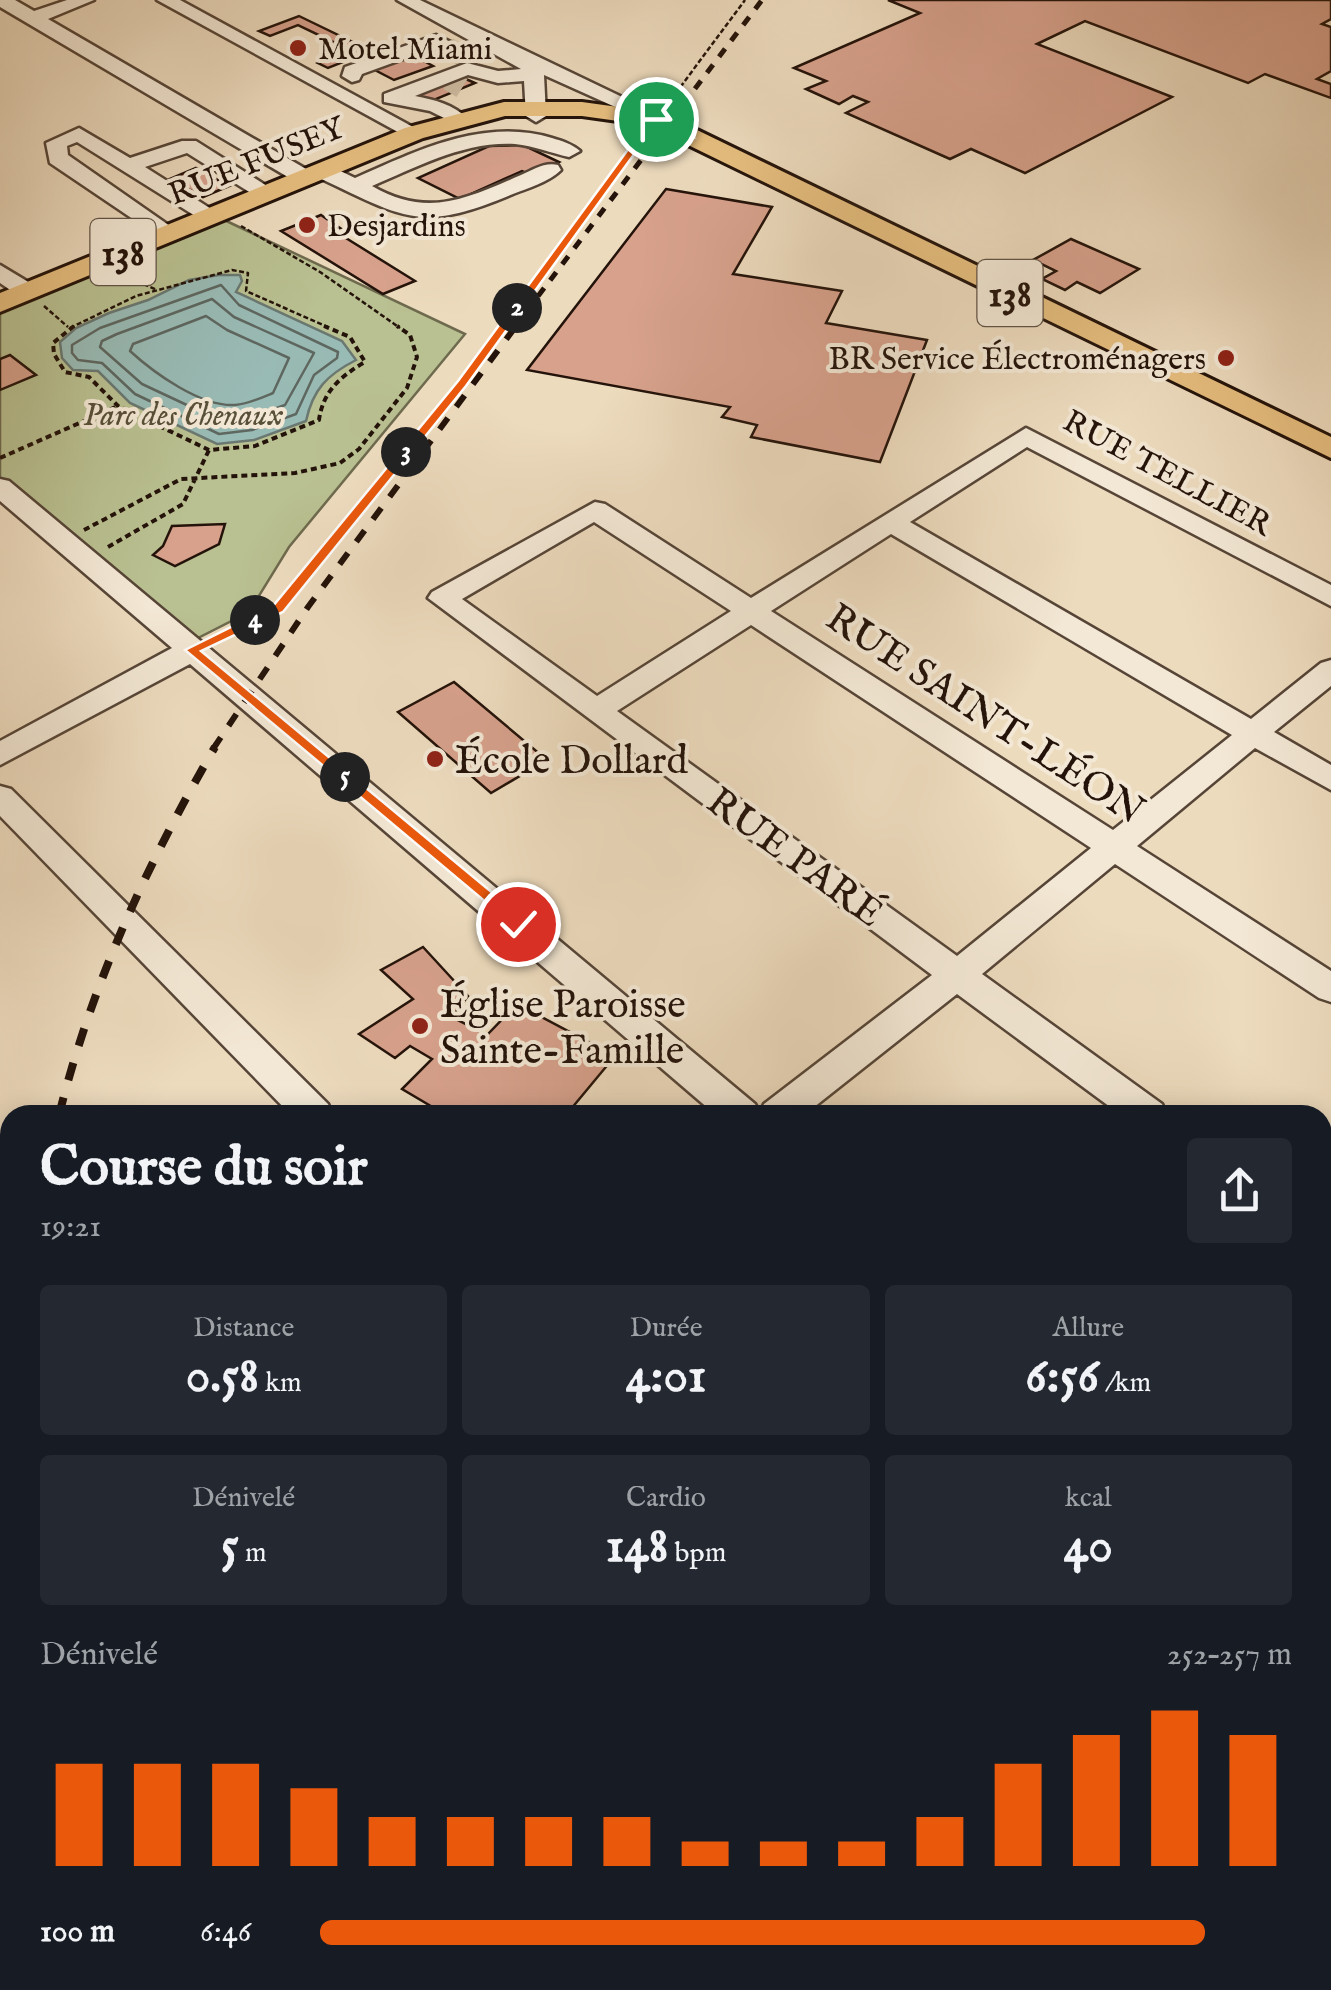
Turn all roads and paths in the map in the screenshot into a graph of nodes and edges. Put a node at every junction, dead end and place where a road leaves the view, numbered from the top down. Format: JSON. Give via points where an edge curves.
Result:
{"nodes":[{"id":1,"x":2,"y":0,"type":"edge"},
{"id":2,"x":86,"y":0,"type":"edge"},
{"id":3,"x":166,"y":0,"type":"edge"},
{"id":4,"x":406,"y":0,"type":"edge"},
{"id":5,"x":745,"y":0,"type":"edge"},
{"id":6,"x":32,"y":18,"type":"junction"},
{"id":7,"x":419,"y":47,"type":"junction"},
{"id":8,"x":516,"y":55,"type":"junction"},
{"id":9,"x":534,"y":74,"type":"junction"},
{"id":10,"x":352,"y":76,"type":"junction"},
{"id":11,"x":449,"y":85,"type":"junction"},
{"id":12,"x":325,"y":86,"type":"junction"},
{"id":13,"x":391,"y":98,"type":"junction"},
{"id":14,"x":369,"y":109,"type":"junction"},
{"id":15,"x":535,"y":112,"type":"junction"},
{"id":16,"x":656,"y":122,"type":"junction"},
{"id":17,"x":414,"y":133,"type":"junction"},
{"id":18,"x":569,"y":151,"type":"dead end"},
{"id":19,"x":206,"y":156,"type":"junction"},
{"id":20,"x":126,"y":166,"type":"junction"},
{"id":21,"x":550,"y":170,"type":"dead end"},
{"id":22,"x":314,"y":174,"type":"junction"},
{"id":23,"x":356,"y":186,"type":"junction"},
{"id":24,"x":267,"y":193,"type":"junction"},
{"id":25,"x":183,"y":201,"type":"junction"},
{"id":26,"x":213,"y":215,"type":"junction"},
{"id":27,"x":169,"y":233,"type":"junction"},
{"id":28,"x":0,"y":272,"type":"edge"},
{"id":29,"x":14,"y":297,"type":"edge"},
{"id":30,"x":68,"y":327,"type":"junction"},
{"id":31,"x":118,"y":406,"type":"junction"},
{"id":32,"x":1331,"y":448,"type":"edge"},
{"id":33,"x":209,"y":450,"type":"junction"},
{"id":34,"x":0,"y":458,"type":"edge"},
{"id":35,"x":196,"y":477,"type":"junction"},
{"id":36,"x":0,"y":487,"type":"edge"},
{"id":37,"x":595,"y":510,"type":"joint"},
{"id":38,"x":892,"y":523,"type":"junction"},
{"id":39,"x":75,"y":550,"type":"junction"},
{"id":40,"x":1331,"y":597,"type":"edge"},
{"id":41,"x":751,"y":611,"type":"junction"},
{"id":42,"x":192,"y":650,"type":"junction"},
{"id":43,"x":1331,"y":670,"type":"edge"},
{"id":44,"x":595,"y":711,"type":"junction"},
{"id":45,"x":1252,"y":734,"type":"junction"},
{"id":46,"x":0,"y":754,"type":"edge"},
{"id":47,"x":1331,"y":780,"type":"edge"},
{"id":48,"x":0,"y":798,"type":"edge"},
{"id":49,"x":1114,"y":845,"type":"junction"},
{"id":50,"x":958,"y":974,"type":"junction"},
{"id":51,"x":1331,"y":988,"type":"edge"},
{"id":52,"x":304,"y":1105,"type":"edge"},
{"id":53,"x":730,"y":1105,"type":"edge"},
{"id":54,"x":790,"y":1105,"type":"edge"},
{"id":55,"x":1135,"y":1105,"type":"edge"}],
"edges":[{"from":1,"to":6,"type":"street"},
{"from":2,"to":6,"type":"street"},
{"from":3,"to":12,"type":"street"},
{"from":4,"to":8,"type":"street"},
{"from":5,"to":16,"type":"path"},
{"from":6,"to":22,"type":"street"},
{"from":7,"to":10,"type":"street"},
{"from":7,"to":11,"type":"street"},
{"from":7,"to":11,"type":"street","via":[[436,41]]},
{"from":8,"to":9,"type":"street"},
{"from":8,"to":16,"type":"street"},
{"from":9,"to":11,"type":"street"},
{"from":9,"to":15,"type":"street"},
{"from":10,"to":12,"type":"street"},
{"from":10,"to":13,"type":"street"},
{"from":11,"to":13,"type":"street"},
{"from":11,"to":15,"type":"main road","name":"RUE FUSEY","number":"138","via":[[485,115]]},
{"from":11,"to":17,"type":"main road","name":"RUE FUSEY","number":"138"},
{"from":12,"to":14,"type":"street"},
{"from":13,"to":14,"type":"street"},
{"from":14,"to":17,"type":"street"},
{"from":15,"to":16,"type":"main road","name":"RUE FUSEY","number":"138"},
{"from":16,"to":32,"type":"main road","number":"138"},
{"from":16,"to":42,"type":"path","via":[[462,384],[278,609]]},
{"from":17,"to":22,"type":"main road","name":"RUE FUSEY","number":"138"},
{"from":18,"to":23,"type":"street","via":[[538,137],[472,139]]},
{"from":19,"to":20,"type":"street","via":[[188,145]]},
{"from":19,"to":24,"type":"street"},
{"from":19,"to":25,"type":"street","via":[[154,173],[185,195]]},
{"from":20,"to":25,"type":"street"},
{"from":20,"to":27,"type":"street","via":[[79,134],[56,142],[58,158]]},
{"from":21,"to":23,"type":"street","via":[[473,203],[436,208],[400,209]]},
{"from":22,"to":23,"type":"street"},
{"from":22,"to":24,"type":"main road","name":"RUE FUSEY","number":"138"},
{"from":24,"to":26,"type":"main road","name":"RUE FUSEY","number":"138"},
{"from":25,"to":26,"type":"street"},
{"from":26,"to":27,"type":"main road","name":"RUE FUSEY","number":"138"},
{"from":26,"to":35,"type":"path","via":[[390,318],[410,334],[417,358],[408,388],[359,449],[340,462],[296,473]]},
{"from":27,"to":29,"type":"main road","name":"RUE FUSEY","number":"138"},
{"from":28,"to":29,"type":"street"},
{"from":29,"to":30,"type":"path"},
{"from":30,"to":31,"type":"path","via":[[53,342],[54,354],[66,372],[88,377]]},
{"from":30,"to":33,"type":"path","via":[[176,281],[232,270],[248,273],[246,291],[350,337],[365,362],[337,380],[319,420],[255,446]]},
{"from":31,"to":33,"type":"path"},
{"from":31,"to":34,"type":"path"},
{"from":33,"to":35,"type":"path"},
{"from":35,"to":39,"type":"path","via":[[181,479]]},
{"from":35,"to":39,"type":"path","via":[[184,504]]},
{"from":36,"to":39,"type":"street"},
{"from":37,"to":41,"type":"street","name":"RUE SAINT-LÉON"},
{"from":37,"to":44,"type":"street","name":"RUE PARÉ","via":[[442,598]]},
{"from":38,"to":40,"type":"street","name":"RUE TELLIER","via":[[1026,436]]},
{"from":38,"to":41,"type":"street"},
{"from":38,"to":45,"type":"street"},
{"from":39,"to":42,"type":"street"},
{"from":41,"to":44,"type":"street"},
{"from":41,"to":49,"type":"street","name":"RUE SAINT-LÉON"},
{"from":42,"to":46,"type":"street"},
{"from":42,"to":53,"type":"street"},
{"from":43,"to":45,"type":"street"},
{"from":44,"to":50,"type":"street","name":"RUE PARÉ"},
{"from":45,"to":47,"type":"street"},
{"from":45,"to":49,"type":"street"},
{"from":48,"to":52,"type":"street"},
{"from":49,"to":50,"type":"street"},
{"from":49,"to":51,"type":"street","name":"RUE SAINT-LÉON"},
{"from":50,"to":54,"type":"street"},
{"from":50,"to":55,"type":"street","name":"RUE PARÉ"}]}
